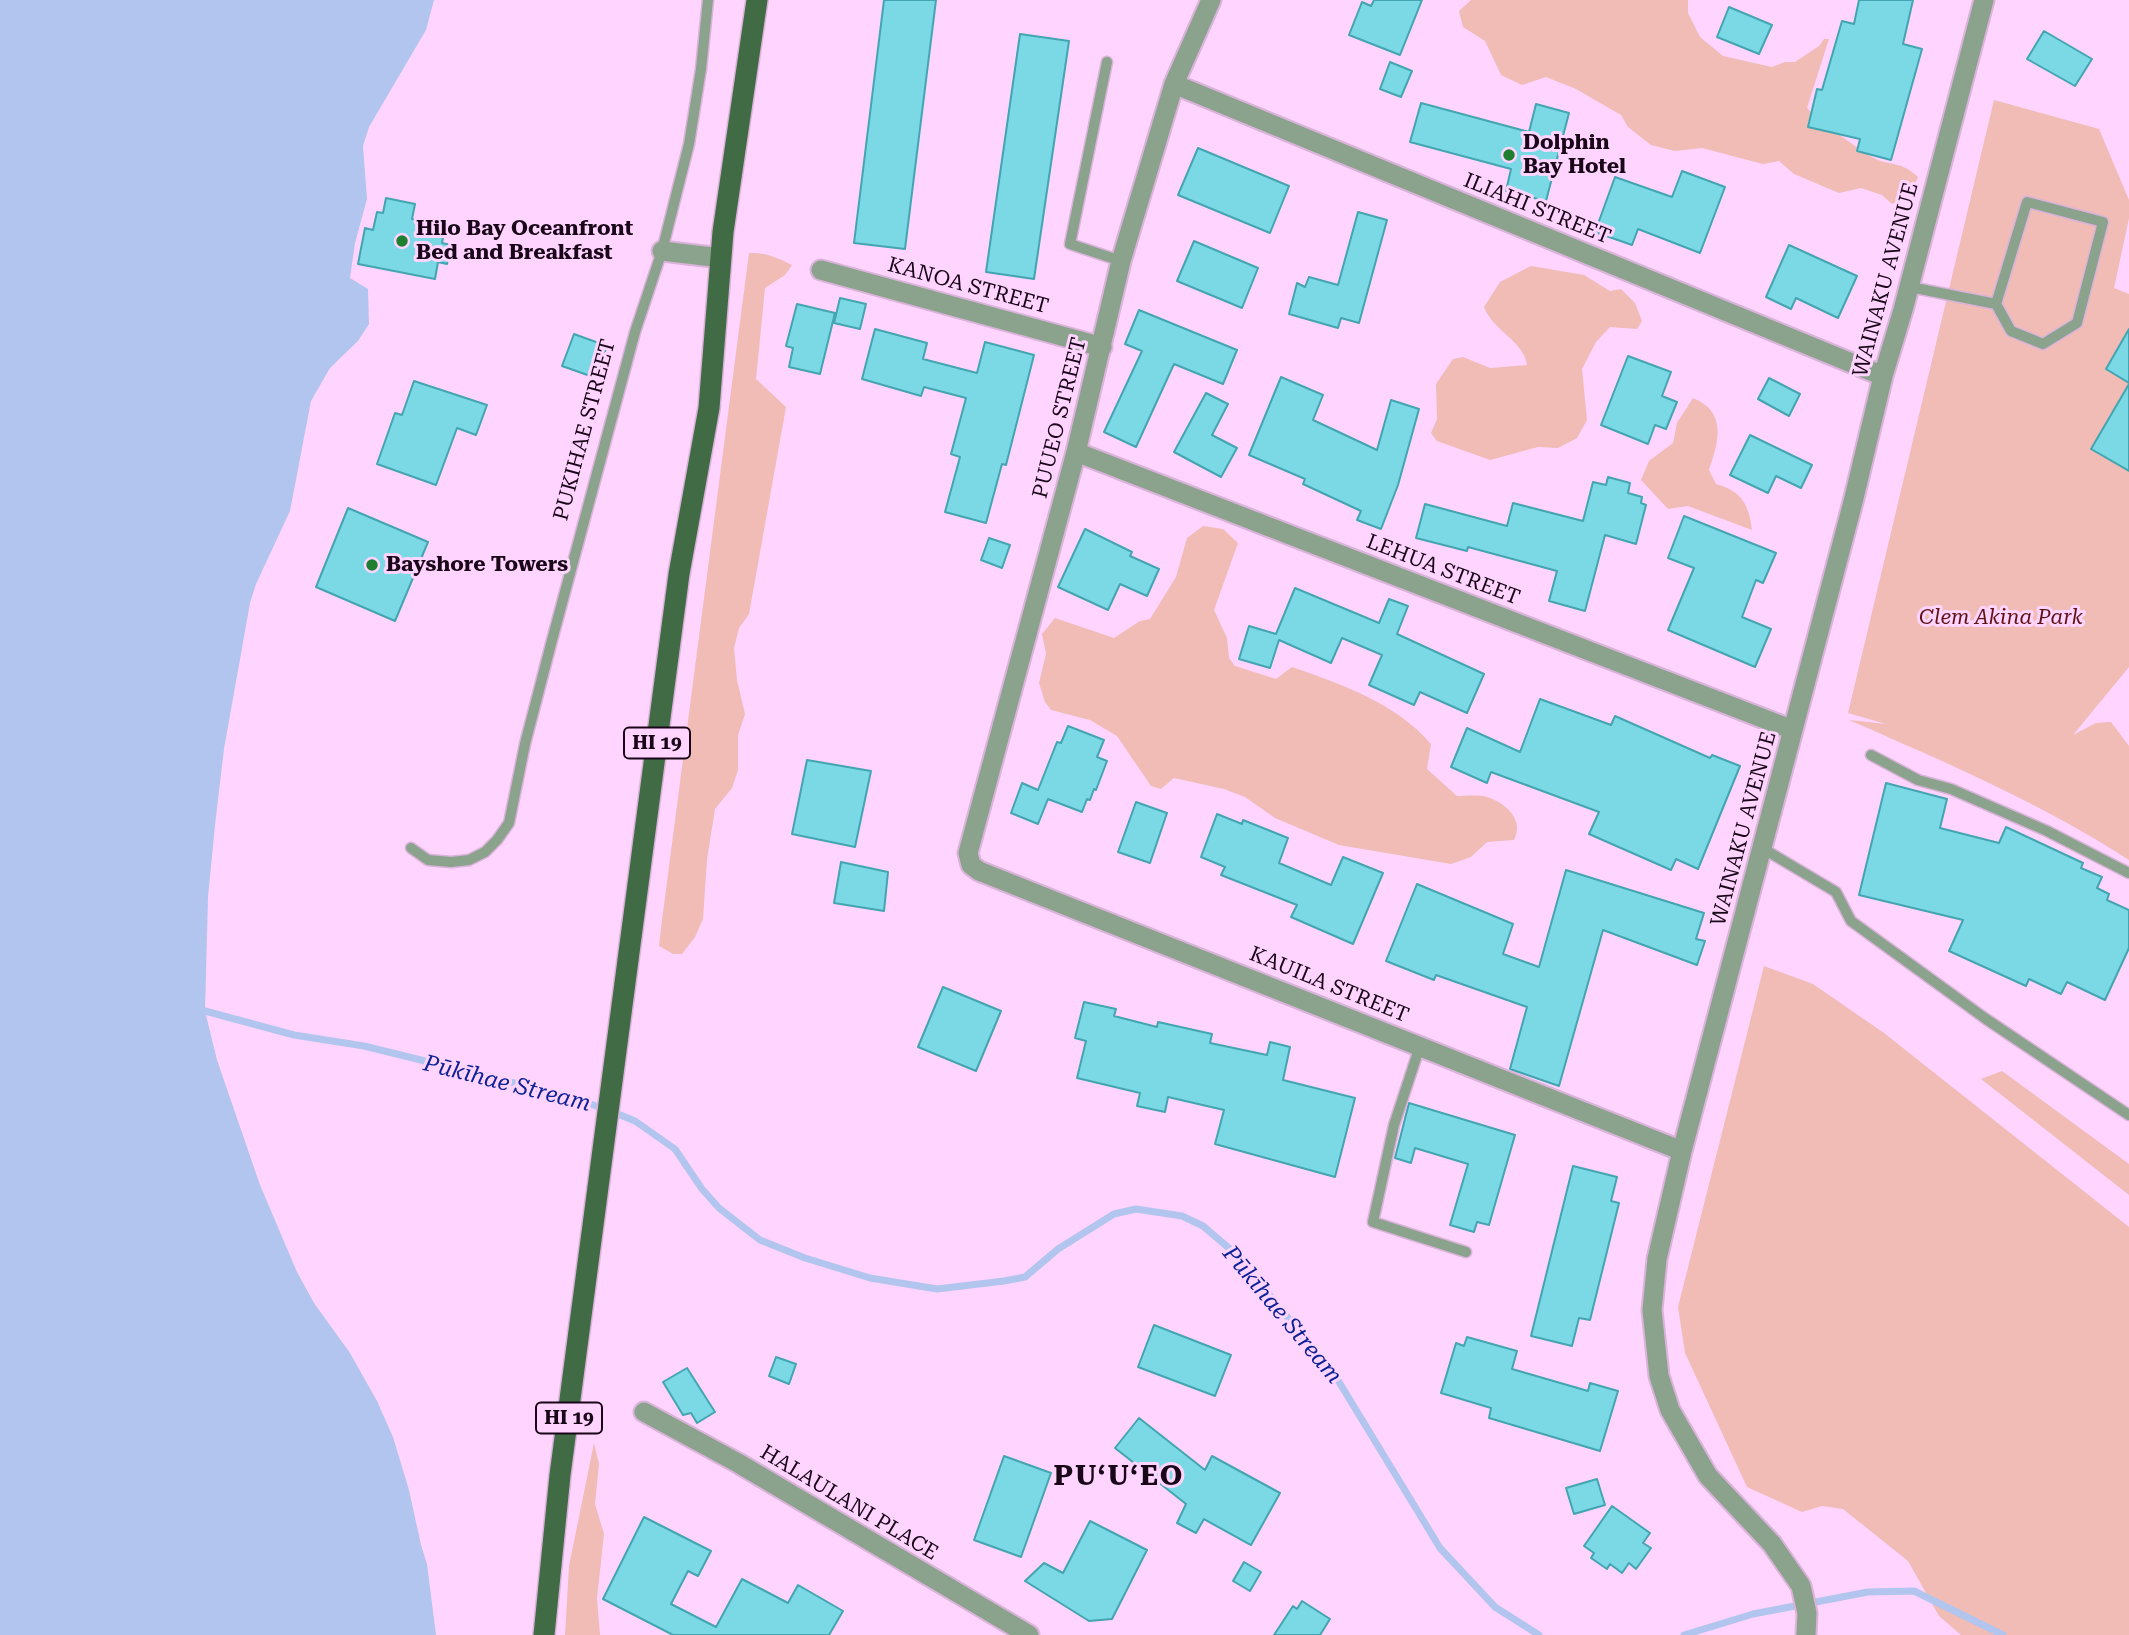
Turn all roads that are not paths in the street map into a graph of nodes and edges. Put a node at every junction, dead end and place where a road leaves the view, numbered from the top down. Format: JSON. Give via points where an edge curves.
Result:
{"nodes":[{"id":1,"x":708,"y":0,"type":"edge"},
{"id":2,"x":757,"y":0,"type":"edge"},
{"id":3,"x":1211,"y":0,"type":"edge"},
{"id":4,"x":1984,"y":0,"type":"edge"},
{"id":5,"x":1107,"y":62,"type":"dead end"},
{"id":6,"x":1174,"y":84,"type":"junction"},
{"id":7,"x":662,"y":251,"type":"junction"},
{"id":8,"x":721,"y":258,"type":"junction"},
{"id":9,"x":1121,"y":261,"type":"junction"},
{"id":10,"x":821,"y":270,"type":"dead end"},
{"id":11,"x":1910,"y":287,"type":"junction"},
{"id":12,"x":1996,"y":304,"type":"junction"},
{"id":13,"x":1102,"y":347,"type":"junction"},
{"id":14,"x":1883,"y":376,"type":"junction"},
{"id":15,"x":1076,"y":452,"type":"junction"},
{"id":16,"x":1793,"y":730,"type":"junction"},
{"id":17,"x":1871,"y":755,"type":"dead end"},
{"id":18,"x":1762,"y":848,"type":"junction"},
{"id":19,"x":411,"y":849,"type":"dead end"},
{"id":20,"x":968,"y":853,"type":"joint"},
{"id":21,"x":2129,"y":873,"type":"edge"},
{"id":22,"x":1420,"y":1046,"type":"junction"},
{"id":23,"x":2129,"y":1115,"type":"edge"},
{"id":24,"x":1682,"y":1150,"type":"junction"},
{"id":25,"x":1466,"y":1252,"type":"dead end"},
{"id":26,"x":644,"y":1412,"type":"dead end"},
{"id":27,"x":544,"y":1635,"type":"edge"},
{"id":28,"x":1029,"y":1635,"type":"edge"},
{"id":29,"x":1806,"y":1635,"type":"edge"}],
"edges":[{"from":1,"to":7,"type":"lane","name":"PUKIHAE STREET","via":[[689,144]]},
{"from":2,"to":8,"type":"main road","number":"HI 19"},
{"from":3,"to":6,"type":"street","name":"PUUEO STREET"},
{"from":4,"to":11,"type":"street","name":"WAINAKU AVENUE"},
{"from":5,"to":9,"type":"lane","via":[[1070,244]]},
{"from":6,"to":9,"type":"street","name":"PUUEO STREET"},
{"from":6,"to":14,"type":"street","name":"ILIAHI STREET"},
{"from":7,"to":8,"type":"street"},
{"from":7,"to":19,"type":"lane","name":"PUKIHAE STREET","via":[[635,332],[525,744],[509,823],[485,852],[469,860],[428,860]]},
{"from":8,"to":27,"type":"main road","number":"HI 19","via":[[709,408],[679,574],[560,1475]]},
{"from":9,"to":13,"type":"street","name":"PUUEO STREET"},
{"from":10,"to":13,"type":"street","name":"KANOA STREET"},
{"from":11,"to":12,"type":"lane"},
{"from":11,"to":14,"type":"street","name":"WAINAKU AVENUE"},
{"from":12,"to":12,"type":"lane","via":[[2011,331],[2043,344],[2077,323],[2103,222],[2027,202]]},
{"from":13,"to":15,"type":"street","name":"PUUEO STREET"},
{"from":14,"to":16,"type":"street","name":"WAINAKU AVENUE"},
{"from":15,"to":16,"type":"street","name":"LEHUA STREET"},
{"from":15,"to":20,"type":"street","name":"PUUEO STREET"},
{"from":16,"to":18,"type":"street","name":"WAINAKU AVENUE"},
{"from":17,"to":21,"type":"lane","via":[[1918,780],[1951,789],[2047,831]]},
{"from":18,"to":23,"type":"lane","via":[[1836,892],[1851,921]]},
{"from":18,"to":24,"type":"street","name":"WAINAKU AVENUE"},
{"from":20,"to":22,"type":"street","name":"KAUILA STREET","via":[[971,865],[979,871]]},
{"from":22,"to":24,"type":"street","name":"KAUILA STREET"},
{"from":22,"to":25,"type":"lane","via":[[1394,1125],[1373,1222]]},
{"from":24,"to":29,"type":"street","name":"WAINAKU AVENUE","via":[[1657,1259],[1652,1310],[1659,1376],[1670,1410],[1709,1476],[1772,1544],[1801,1586]]},
{"from":26,"to":28,"type":"street","name":"HALAULANI PLACE"}]}
